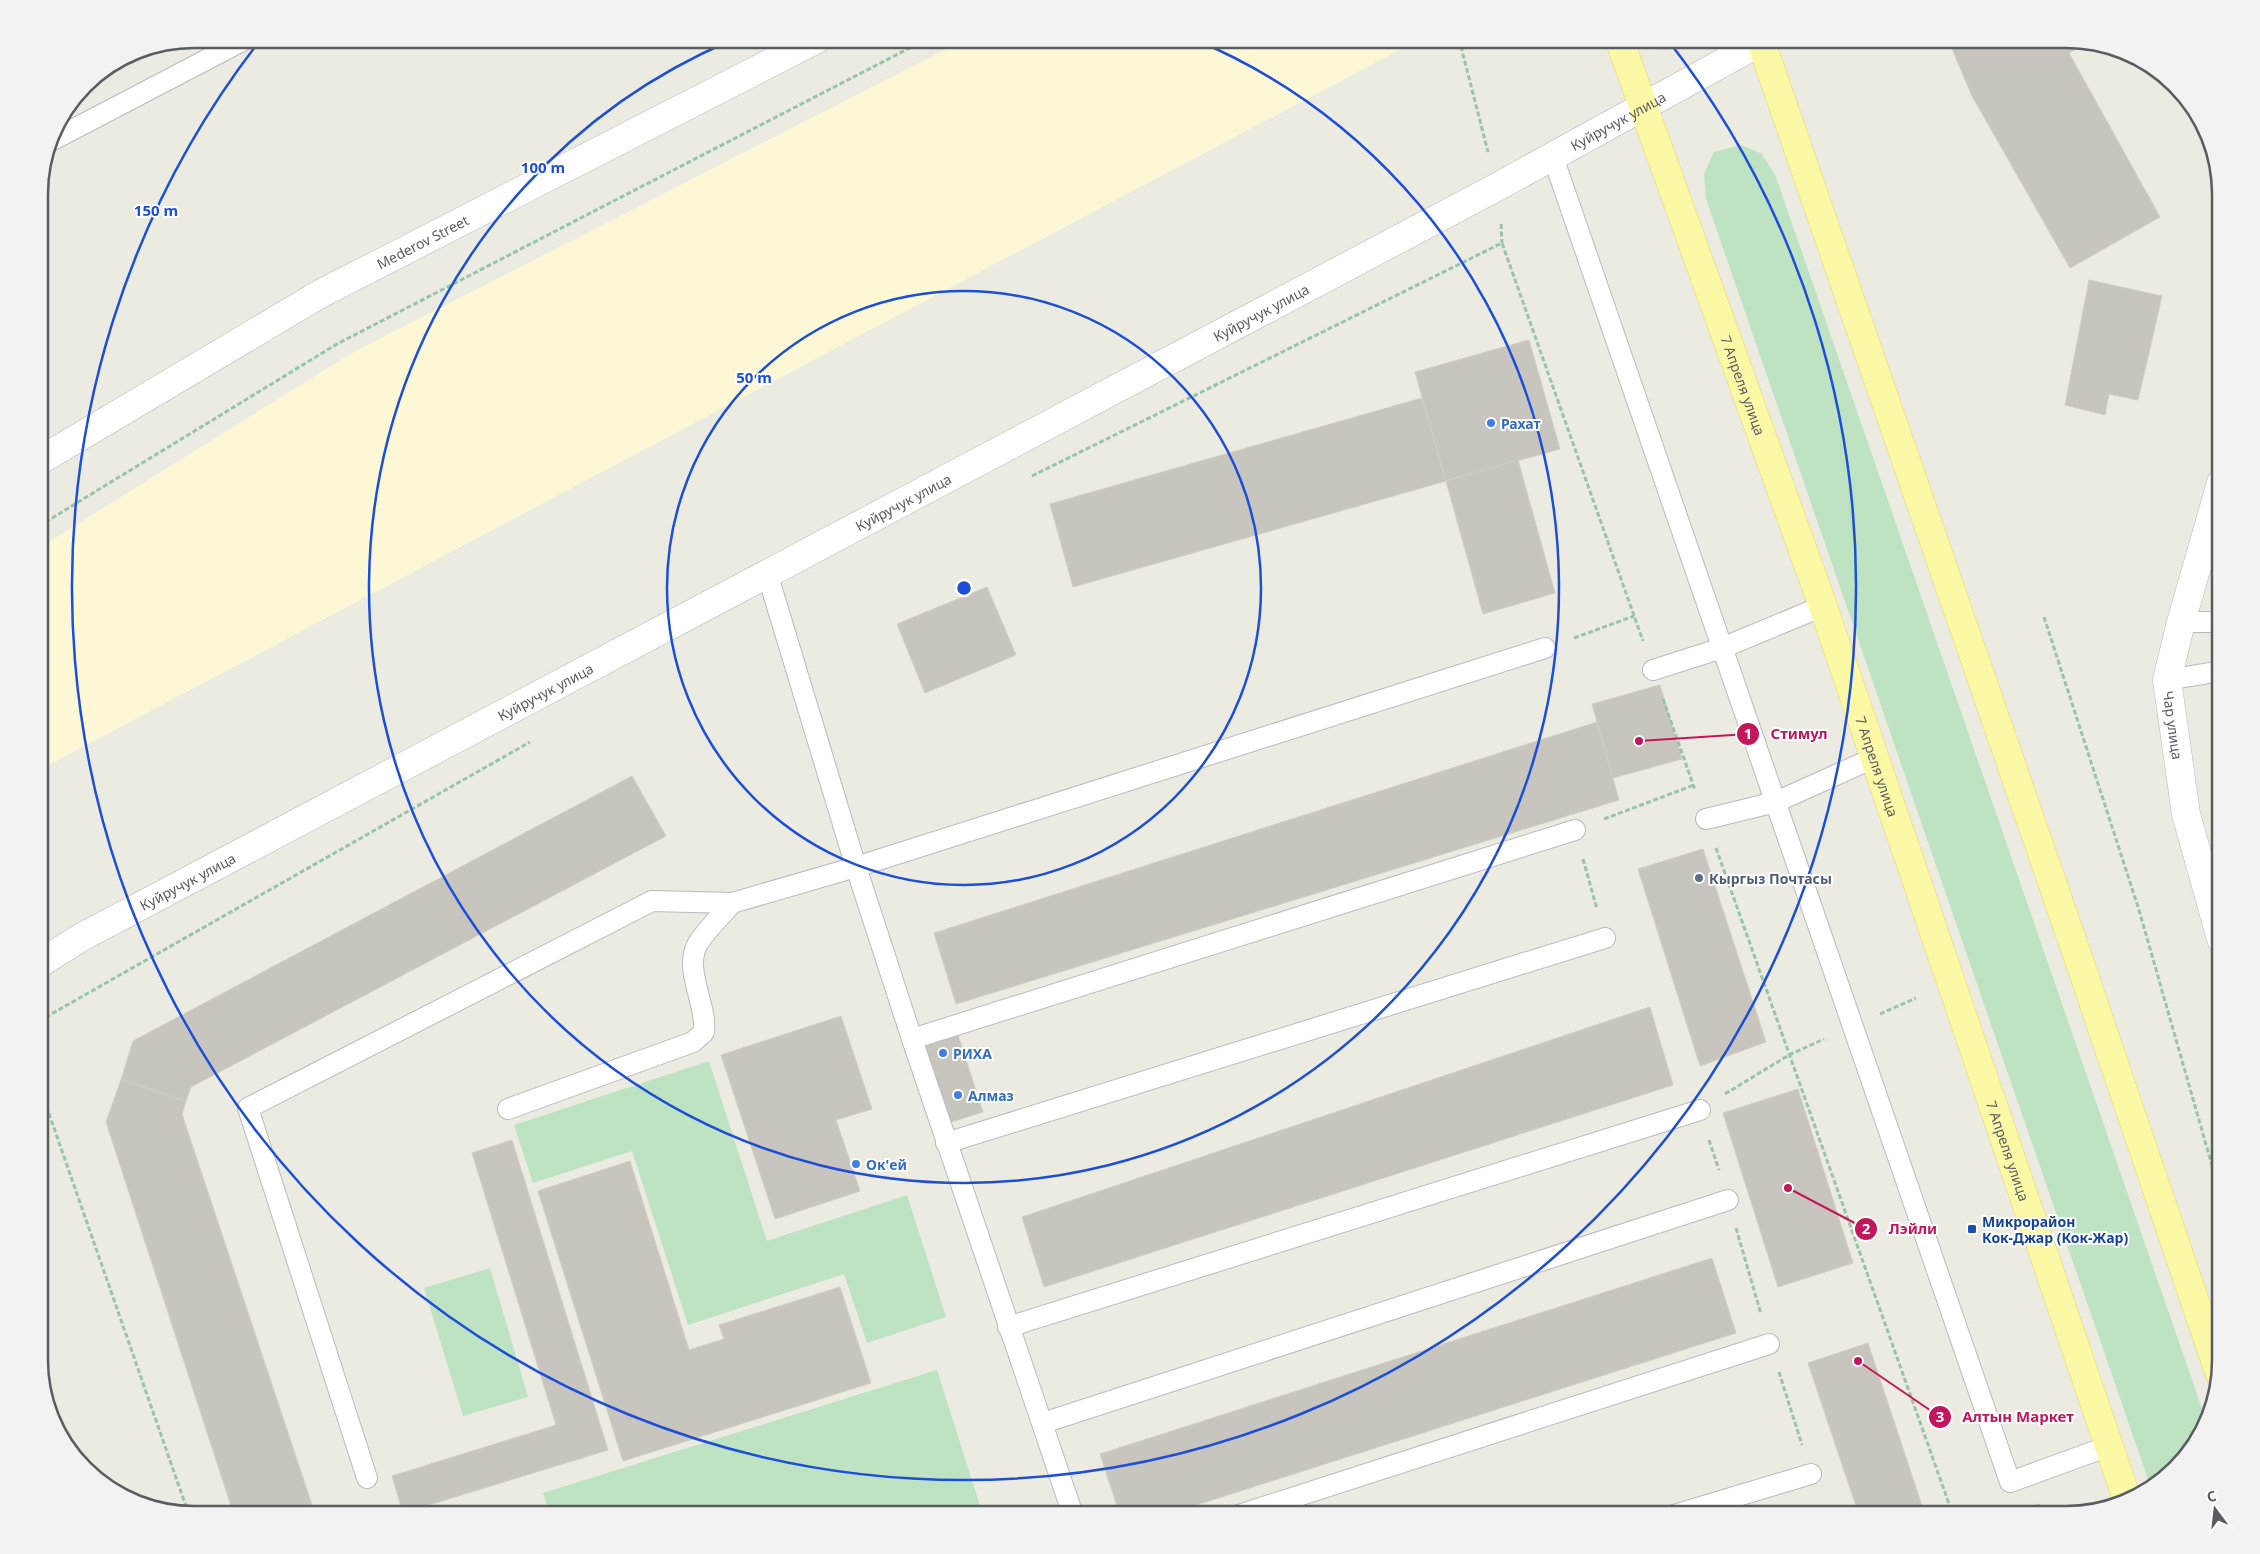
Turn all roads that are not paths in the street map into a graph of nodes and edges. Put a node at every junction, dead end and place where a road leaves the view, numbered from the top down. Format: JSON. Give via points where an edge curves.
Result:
{"nodes":[{"id":1,"x":229,"y":48,"type":"edge"},
{"id":2,"x":799,"y":48,"type":"edge"},
{"id":3,"x":1622,"y":48,"type":"edge"},
{"id":4,"x":1748,"y":48,"type":"edge"},
{"id":5,"x":1765,"y":48,"type":"edge"},
{"id":6,"x":1644,"y":106,"type":"junction"},
{"id":7,"x":60,"y":136,"type":"edge"},
{"id":8,"x":1553,"y":157,"type":"junction"},
{"id":9,"x":48,"y":456,"type":"edge"},
{"id":10,"x":2212,"y":514,"type":"edge"},
{"id":11,"x":767,"y":572,"type":"junction"},
{"id":12,"x":1823,"y":606,"type":"junction"},
{"id":13,"x":2181,"y":622,"type":"junction"},
{"id":14,"x":2212,"y":622,"type":"edge"},
{"id":15,"x":1545,"y":648,"type":"road end"},
{"id":16,"x":1722,"y":648,"type":"junction"},
{"id":17,"x":1653,"y":670,"type":"dead end"},
{"id":18,"x":2212,"y":673,"type":"edge"},
{"id":19,"x":2168,"y":680,"type":"junction"},
{"id":20,"x":1876,"y":757,"type":"junction"},
{"id":21,"x":1776,"y":802,"type":"junction"},
{"id":22,"x":1706,"y":819,"type":"dead end"},
{"id":23,"x":1575,"y":830,"type":"road end"},
{"id":24,"x":856,"y":867,"type":"junction"},
{"id":25,"x":732,"y":904,"type":"junction"},
{"id":26,"x":2212,"y":907,"type":"edge"},
{"id":27,"x":1606,"y":938,"type":"road end"},
{"id":28,"x":48,"y":958,"type":"edge"},
{"id":29,"x":912,"y":1039,"type":"junction"},
{"id":30,"x":508,"y":1109,"type":"dead end"},
{"id":31,"x":1700,"y":1110,"type":"dead end"},
{"id":32,"x":946,"y":1143,"type":"junction"},
{"id":33,"x":1728,"y":1200,"type":"dead end"},
{"id":34,"x":1008,"y":1327,"type":"junction"},
{"id":35,"x":1770,"y":1344,"type":"dead end"},
{"id":36,"x":2212,"y":1351,"type":"edge"},
{"id":37,"x":1043,"y":1423,"type":"junction"},
{"id":38,"x":2110,"y":1446,"type":"junction"},
{"id":39,"x":1811,"y":1474,"type":"dead end"},
{"id":40,"x":367,"y":1478,"type":"dead end"},
{"id":41,"x":2126,"y":1493,"type":"edge"},
{"id":42,"x":1071,"y":1506,"type":"edge"},
{"id":43,"x":1267,"y":1506,"type":"edge"},
{"id":44,"x":1704,"y":1506,"type":"edge"}],
"edges":[{"from":1,"to":7,"type":"lane"},
{"from":2,"to":9,"type":"street","name":"Mederov Street","via":[[320,294]]},
{"from":3,"to":6,"type":"main road","name":"7 Апреля улица"},
{"from":4,"to":6,"type":"street","name":"Куйручук улица"},
{"from":5,"to":36,"type":"main road"},
{"from":6,"to":8,"type":"street","name":"Куйручук улица"},
{"from":6,"to":12,"type":"main road","name":"7 Апреля улица"},
{"from":8,"to":11,"type":"street","name":"Куйручук улица"},
{"from":8,"to":16,"type":"lane"},
{"from":10,"to":13,"type":"street","name":"Чар улица"},
{"from":11,"to":24,"type":"lane"},
{"from":11,"to":28,"type":"street","name":"Куйручук улица","via":[[80,938]]},
{"from":12,"to":16,"type":"lane"},
{"from":12,"to":20,"type":"main road","name":"7 Апреля улица"},
{"from":13,"to":14,"type":"lane"},
{"from":13,"to":19,"type":"street","name":"Чар улица"},
{"from":15,"to":24,"type":"lane"},
{"from":16,"to":17,"type":"lane"},
{"from":16,"to":21,"type":"lane"},
{"from":18,"to":19,"type":"lane"},
{"from":19,"to":26,"type":"street","name":"Чар улица","via":[[2186,814]]},
{"from":20,"to":21,"type":"lane"},
{"from":20,"to":38,"type":"main road","name":"7 Апреля улица"},
{"from":21,"to":22,"type":"lane"},
{"from":21,"to":38,"type":"lane","via":[[2010,1482]]},
{"from":23,"to":29,"type":"lane"},
{"from":24,"to":25,"type":"lane"},
{"from":24,"to":29,"type":"lane"},
{"from":25,"to":30,"type":"lane","via":[[697,946],[693,972],[705,1019],[704,1032],[693,1042]]},
{"from":25,"to":40,"type":"lane","via":[[652,901],[248,1108]]},
{"from":27,"to":32,"type":"lane"},
{"from":29,"to":32,"type":"lane"},
{"from":31,"to":34,"type":"lane"},
{"from":32,"to":34,"type":"lane"},
{"from":33,"to":37,"type":"lane"},
{"from":34,"to":37,"type":"lane"},
{"from":35,"to":43,"type":"lane"},
{"from":37,"to":42,"type":"lane"},
{"from":38,"to":41,"type":"main road","name":"7 Апреля улица"},
{"from":39,"to":44,"type":"lane"}]}
